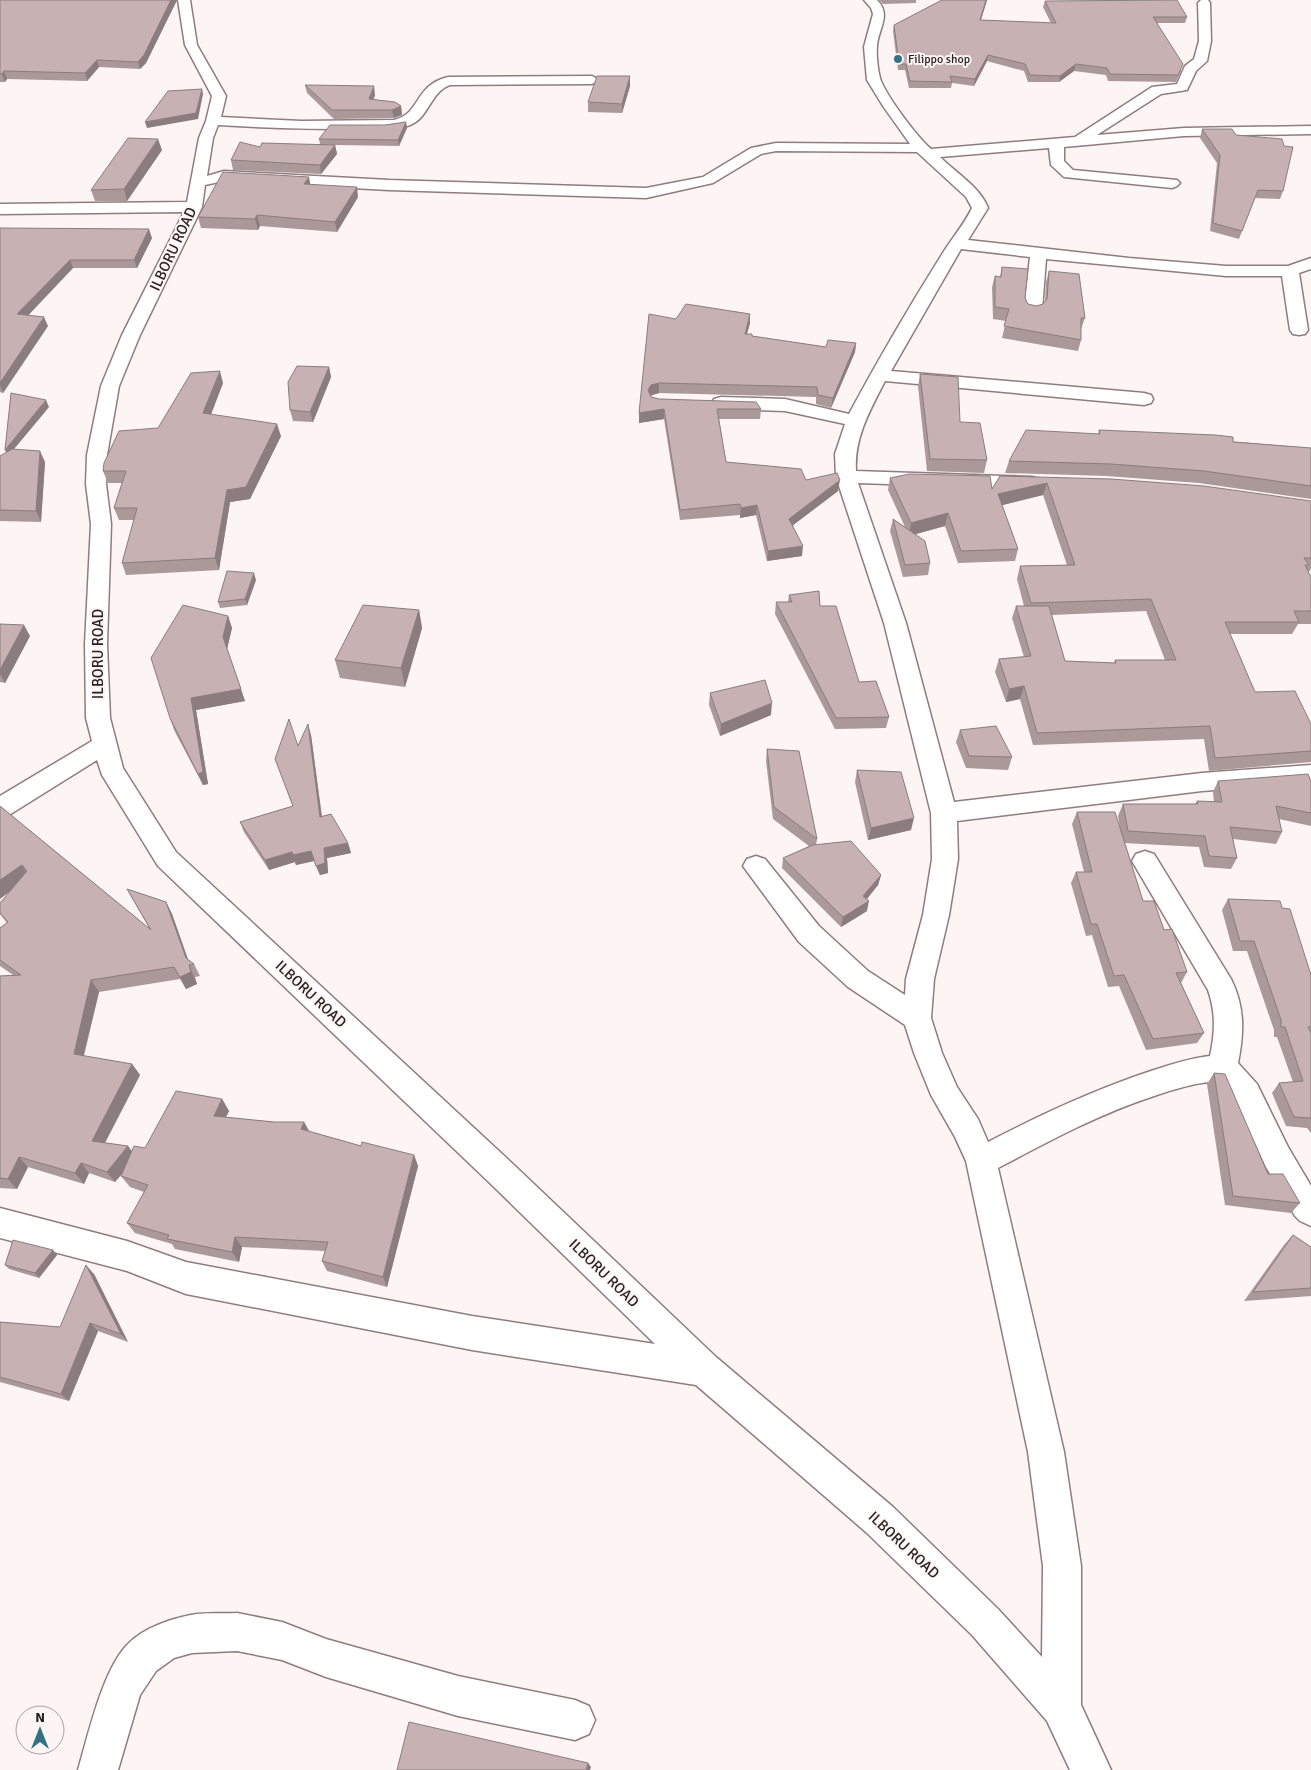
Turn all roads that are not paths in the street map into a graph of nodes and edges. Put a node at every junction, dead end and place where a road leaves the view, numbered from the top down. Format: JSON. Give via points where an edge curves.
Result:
{"nodes":[{"id":1,"x":184,"y":0,"type":"edge"},
{"id":2,"x":878,"y":2,"type":"edge"},
{"id":3,"x":1204,"y":2,"type":"dead end"},
{"id":4,"x":592,"y":80,"type":"dead end"},
{"id":5,"x":213,"y":121,"type":"junction"},
{"id":6,"x":1311,"y":130,"type":"edge"},
{"id":7,"x":1078,"y":140,"type":"junction"},
{"id":8,"x":1057,"y":143,"type":"junction"},
{"id":9,"x":924,"y":151,"type":"junction"},
{"id":10,"x":1172,"y":184,"type":"dead end"},
{"id":11,"x":197,"y":194,"type":"junction"},
{"id":12,"x":0,"y":209,"type":"edge"},
{"id":13,"x":957,"y":244,"type":"junction"},
{"id":14,"x":1038,"y":254,"type":"junction"},
{"id":15,"x":1311,"y":263,"type":"edge"},
{"id":16,"x":1290,"y":271,"type":"junction"},
{"id":17,"x":1032,"y":310,"type":"edge"},
{"id":18,"x":1298,"y":330,"type":"dead end"},
{"id":19,"x":879,"y":375,"type":"junction"},
{"id":20,"x":1144,"y":399,"type":"dead end"},
{"id":21,"x":705,"y":402,"type":"edge"},
{"id":22,"x":856,"y":421,"type":"junction"},
{"id":23,"x":846,"y":477,"type":"junction"},
{"id":24,"x":1049,"y":483,"type":"edge"},
{"id":25,"x":106,"y":744,"type":"junction"},
{"id":26,"x":1311,"y":774,"type":"edge"},
{"id":27,"x":0,"y":808,"type":"edge"},
{"id":28,"x":944,"y":813,"type":"junction"},
{"id":29,"x":1145,"y":862,"type":"dead end"},
{"id":30,"x":756,"y":866,"type":"dead end"},
{"id":31,"x":917,"y":1018,"type":"junction"},
{"id":32,"x":1222,"y":1068,"type":"junction"},
{"id":33,"x":981,"y":1162,"type":"junction"},
{"id":34,"x":1311,"y":1211,"type":"edge"},
{"id":35,"x":0,"y":1222,"type":"edge"},
{"id":36,"x":704,"y":1369,"type":"junction"},
{"id":37,"x":1061,"y":1708,"type":"junction"},
{"id":38,"x":575,"y":1720,"type":"dead end"},
{"id":39,"x":98,"y":1770,"type":"edge"},
{"id":40,"x":1091,"y":1770,"type":"edge"}],
"edges":[{"from":1,"to":5,"type":"street","name":"ILBORU ROAD","via":[[191,45],[219,96]]},
{"from":2,"to":9,"type":"street","via":[[879,14],[870,47],[874,80]]},
{"from":3,"to":7,"type":"street","via":[[1205,40],[1200,61],[1190,70],[1182,87],[1157,90]]},
{"from":4,"to":5,"type":"street","via":[[448,81],[432,88],[412,118],[394,124],[301,125]]},
{"from":5,"to":11,"type":"street","name":"ILBORU ROAD","via":[[206,138]]},
{"from":6,"to":7,"type":"street","via":[[1184,132]]},
{"from":7,"to":8,"type":"street"},
{"from":8,"to":9,"type":"street"},
{"from":8,"to":10,"type":"street","via":[[1056,162],[1060,170],[1069,174]]},
{"from":9,"to":11,"type":"street","via":[[776,147],[756,151],[708,180],[646,193],[224,176]]},
{"from":9,"to":13,"type":"street","via":[[978,202],[980,208],[976,217]]},
{"from":11,"to":12,"type":"street"},
{"from":11,"to":25,"type":"street","name":"ILBORU ROAD","via":[[110,386],[97,455],[96,484],[101,524],[96,644],[98,718]]},
{"from":13,"to":14,"type":"street"},
{"from":13,"to":19,"type":"street"},
{"from":14,"to":16,"type":"street","via":[[1226,271]]},
{"from":14,"to":17,"type":"street"},
{"from":15,"to":16,"type":"street"},
{"from":16,"to":18,"type":"street"},
{"from":19,"to":20,"type":"street"},
{"from":19,"to":22,"type":"street"},
{"from":21,"to":22,"type":"street","via":[[785,405]]},
{"from":22,"to":23,"type":"street","via":[[845,454]]},
{"from":23,"to":24,"type":"street"},
{"from":23,"to":28,"type":"street","via":[[895,623]]},
{"from":25,"to":27,"type":"street"},
{"from":25,"to":36,"type":"street","name":"ILBORU ROAD","via":[[111,769],[167,859]]},
{"from":26,"to":28,"type":"street","via":[[1202,782]]},
{"from":28,"to":31,"type":"street","via":[[945,859],[936,915],[920,979]]},
{"from":29,"to":32,"type":"street","via":[[1221,987],[1229,1008],[1230,1030]]},
{"from":30,"to":31,"type":"street","via":[[809,934],[858,979]]},
{"from":31,"to":33,"type":"street","via":[[946,1095]]},
{"from":32,"to":33,"type":"street","via":[[1195,1070],[1136,1089],[1070,1115]]},
{"from":32,"to":34,"type":"street","via":[[1247,1093],[1277,1157]]},
{"from":33,"to":37,"type":"street","via":[[1046,1452],[1062,1566]]},
{"from":35,"to":36,"type":"street","via":[[127,1256],[186,1278],[472,1333]]},
{"from":36,"to":37,"type":"street","name":"ILBORU ROAD","via":[[880,1520],[985,1622]]},
{"from":37,"to":40,"type":"street","name":"ILBORU ROAD"},
{"from":38,"to":39,"type":"street","via":[[458,1696],[326,1658],[282,1641],[238,1632],[192,1634],[165,1642],[142,1657],[124,1686]]}]}
